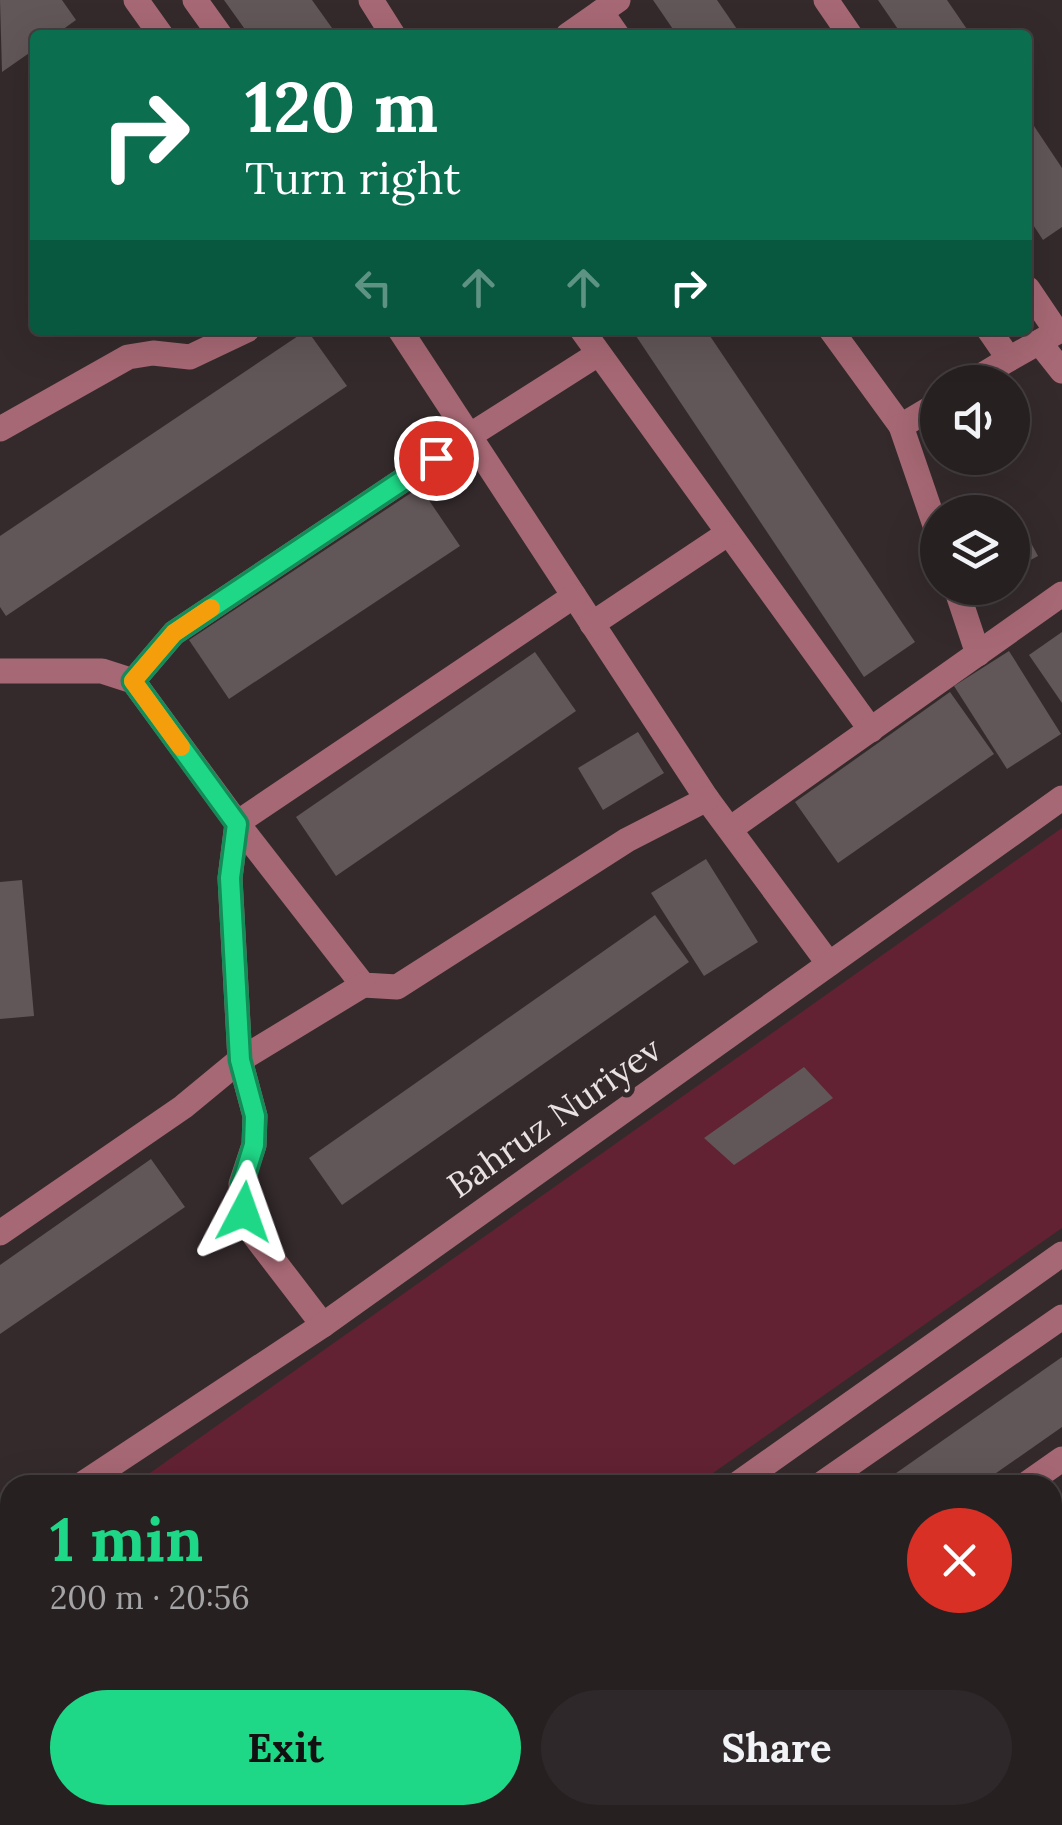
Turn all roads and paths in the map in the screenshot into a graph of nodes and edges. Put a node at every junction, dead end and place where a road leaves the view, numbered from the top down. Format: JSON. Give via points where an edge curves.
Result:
{"nodes":[{"id":1,"x":136,"y":0,"type":"edge"},
{"id":2,"x":195,"y":0,"type":"edge"},
{"id":3,"x":371,"y":0,"type":"edge"},
{"id":4,"x":826,"y":0,"type":"edge"},
{"id":5,"x":610,"y":6,"type":"edge"},
{"id":6,"x":157,"y":30,"type":"edge"},
{"id":7,"x":216,"y":30,"type":"edge"},
{"id":8,"x":390,"y":30,"type":"edge"},
{"id":9,"x":575,"y":30,"type":"edge"},
{"id":10,"x":847,"y":30,"type":"edge"},
{"id":11,"x":1032,"y":295,"type":"edge"},
{"id":12,"x":237,"y":335,"type":"edge"},
{"id":13,"x":403,"y":335,"type":"edge"},
{"id":14,"x":585,"y":335,"type":"edge"},
{"id":15,"x":835,"y":335,"type":"edge"},
{"id":16,"x":992,"y":335,"type":"edge"},
{"id":17,"x":1039,"y":342,"type":"junction"},
{"id":18,"x":598,"y":354,"type":"junction"},
{"id":19,"x":1009,"y":359,"type":"junction"},
{"id":20,"x":999,"y":365,"type":"edge"},
{"id":21,"x":1062,"y":371,"type":"edge"},
{"id":22,"x":920,"y":415,"type":"edge"},
{"id":23,"x":901,"y":426,"type":"junction"},
{"id":24,"x":0,"y":429,"type":"edge"},
{"id":25,"x":469,"y":436,"type":"junction"},
{"id":26,"x":925,"y":495,"type":"edge"},
{"id":27,"x":727,"y":534,"type":"junction"},
{"id":28,"x":1062,"y":594,"type":"edge"},
{"id":29,"x":574,"y":596,"type":"junction"},
{"id":30,"x":962,"y":605,"type":"edge"},
{"id":31,"x":592,"y":624,"type":"junction"},
{"id":32,"x":978,"y":654,"type":"junction"},
{"id":33,"x":0,"y":671,"type":"edge"},
{"id":34,"x":133,"y":681,"type":"junction"},
{"id":35,"x":871,"y":730,"type":"junction"},
{"id":36,"x":1062,"y":798,"type":"edge"},
{"id":37,"x":707,"y":799,"type":"junction"},
{"id":38,"x":237,"y":824,"type":"junction"},
{"id":39,"x":730,"y":829,"type":"junction"},
{"id":40,"x":829,"y":964,"type":"junction"},
{"id":41,"x":363,"y":985,"type":"junction"},
{"id":42,"x":240,"y":1060,"type":"junction"},
{"id":43,"x":0,"y":1234,"type":"edge"},
{"id":44,"x":1062,"y":1254,"type":"edge"},
{"id":45,"x":1062,"y":1317,"type":"edge"},
{"id":46,"x":324,"y":1324,"type":"junction"},
{"id":47,"x":1062,"y":1459,"type":"edge"},
{"id":48,"x":96,"y":1475,"type":"edge"},
{"id":49,"x":750,"y":1475,"type":"edge"},
{"id":50,"x":834,"y":1475,"type":"edge"},
{"id":51,"x":1039,"y":1475,"type":"edge"}],
"edges":[{"from":1,"to":6,"type":"street"},
{"from":2,"to":7,"type":"street"},
{"from":3,"to":8,"type":"street"},
{"from":4,"to":10,"type":"street"},
{"from":5,"to":9,"type":"street"},
{"from":11,"to":17,"type":"street","via":[[1058,332]]},
{"from":12,"to":24,"type":"street","via":[[190,358],[128,357]]},
{"from":13,"to":25,"type":"street"},
{"from":14,"to":18,"type":"street"},
{"from":15,"to":23,"type":"street"},
{"from":16,"to":19,"type":"street"},
{"from":17,"to":19,"type":"street"},
{"from":17,"to":21,"type":"street"},
{"from":18,"to":25,"type":"street"},
{"from":18,"to":27,"type":"street"},
{"from":19,"to":20,"type":"street"},
{"from":22,"to":23,"type":"street"},
{"from":23,"to":26,"type":"street"},
{"from":25,"to":29,"type":"street"},
{"from":25,"to":34,"type":"street","via":[[174,633]]},
{"from":27,"to":31,"type":"street"},
{"from":27,"to":35,"type":"street"},
{"from":28,"to":32,"type":"street"},
{"from":29,"to":31,"type":"street"},
{"from":29,"to":38,"type":"street"},
{"from":30,"to":32,"type":"street"},
{"from":31,"to":37,"type":"street"},
{"from":32,"to":35,"type":"street"},
{"from":33,"to":34,"type":"street","via":[[102,672]]},
{"from":34,"to":38,"type":"street"},
{"from":35,"to":39,"type":"street"},
{"from":36,"to":40,"type":"street","name":"Bahruz Nuriyev"},
{"from":37,"to":39,"type":"street"},
{"from":37,"to":41,"type":"street","via":[[627,840],[397,987]]},
{"from":38,"to":41,"type":"street"},
{"from":38,"to":42,"type":"street","via":[[230,878]]},
{"from":39,"to":40,"type":"street"},
{"from":40,"to":46,"type":"street","name":"Bahruz Nuriyev"},
{"from":41,"to":42,"type":"street"},
{"from":42,"to":43,"type":"street","via":[[184,1107]]},
{"from":42,"to":46,"type":"street","via":[[255,1116],[242,1184],[244,1212]]},
{"from":44,"to":49,"type":"street"},
{"from":45,"to":50,"type":"street"},
{"from":46,"to":48,"type":"street","name":"Bahruz Nuriyev"},
{"from":47,"to":51,"type":"street"}]}
